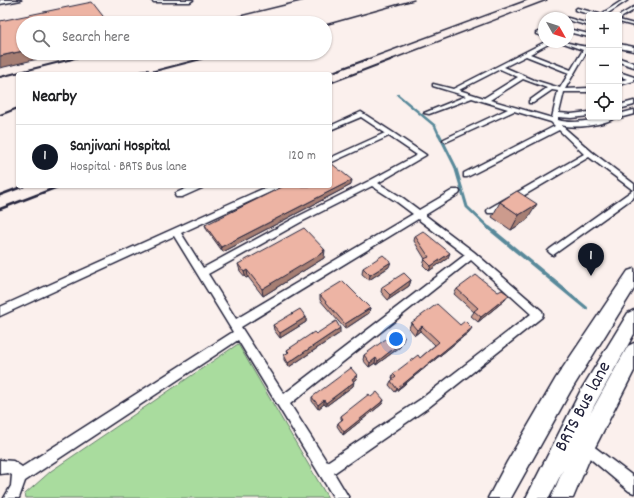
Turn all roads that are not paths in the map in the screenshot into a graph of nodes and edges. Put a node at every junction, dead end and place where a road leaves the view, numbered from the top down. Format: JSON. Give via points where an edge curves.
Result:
{"nodes":[{"id":1,"x":18,"y":0,"type":"edge"},
{"id":2,"x":154,"y":0,"type":"edge"},
{"id":3,"x":190,"y":0,"type":"edge"},
{"id":4,"x":626,"y":0,"type":"edge"},
{"id":5,"x":0,"y":2,"type":"edge"},
{"id":6,"x":634,"y":8,"type":"edge"},
{"id":7,"x":577,"y":9,"type":"dead end"},
{"id":8,"x":607,"y":12,"type":"edge"},
{"id":9,"x":574,"y":15,"type":"edge"},
{"id":10,"x":586,"y":16,"type":"edge"},
{"id":11,"x":622,"y":16,"type":"edge"},
{"id":12,"x":574,"y":17,"type":"edge"},
{"id":13,"x":574,"y":18,"type":"edge"},
{"id":14,"x":622,"y":22,"type":"edge"},
{"id":15,"x":586,"y":24,"type":"edge"},
{"id":16,"x":634,"y":25,"type":"edge"},
{"id":17,"x":574,"y":32,"type":"edge"},
{"id":18,"x":586,"y":35,"type":"edge"},
{"id":19,"x":574,"y":45,"type":"edge"},
{"id":20,"x":622,"y":47,"type":"edge"},
{"id":21,"x":538,"y":48,"type":"edge"},
{"id":22,"x":586,"y":48,"type":"edge"},
{"id":23,"x":634,"y":49,"type":"edge"},
{"id":24,"x":586,"y":52,"type":"edge"},
{"id":25,"x":525,"y":54,"type":"junction"},
{"id":26,"x":622,"y":61,"type":"edge"},
{"id":27,"x":634,"y":65,"type":"edge"},
{"id":28,"x":498,"y":67,"type":"junction"},
{"id":29,"x":572,"y":72,"type":"junction"},
{"id":30,"x":622,"y":75,"type":"edge"},
{"id":31,"x":523,"y":77,"type":"junction"},
{"id":32,"x":634,"y":79,"type":"edge"},
{"id":33,"x":622,"y":82,"type":"edge"},
{"id":34,"x":436,"y":85,"type":"dead end"},
{"id":35,"x":551,"y":88,"type":"junction"},
{"id":36,"x":455,"y":90,"type":"junction"},
{"id":37,"x":586,"y":90,"type":"edge"},
{"id":38,"x":561,"y":91,"type":"junction"},
{"id":39,"x":472,"y":96,"type":"junction"},
{"id":40,"x":486,"y":99,"type":"junction"},
{"id":41,"x":531,"y":102,"type":"dead end"},
{"id":42,"x":634,"y":104,"type":"edge"},
{"id":43,"x":622,"y":106,"type":"edge"},
{"id":44,"x":513,"y":109,"type":"junction"},
{"id":45,"x":634,"y":112,"type":"edge"},
{"id":46,"x":427,"y":113,"type":"dead end"},
{"id":47,"x":586,"y":114,"type":"edge"},
{"id":48,"x":622,"y":115,"type":"edge"},
{"id":49,"x":556,"y":120,"type":"junction"},
{"id":50,"x":598,"y":120,"type":"edge"},
{"id":51,"x":332,"y":127,"type":"edge"},
{"id":52,"x":390,"y":134,"type":"junction"},
{"id":53,"x":446,"y":140,"type":"dead end"},
{"id":54,"x":589,"y":154,"type":"junction"},
{"id":55,"x":332,"y":160,"type":"edge"},
{"id":56,"x":467,"y":175,"type":"dead end"},
{"id":57,"x":372,"y":183,"type":"junction"},
{"id":58,"x":195,"y":188,"type":"edge"},
{"id":59,"x":272,"y":188,"type":"edge"},
{"id":60,"x":634,"y":188,"type":"edge"},
{"id":61,"x":456,"y":192,"type":"dead end"},
{"id":62,"x":634,"y":194,"type":"edge"},
{"id":63,"x":179,"y":195,"type":"dead end"},
{"id":64,"x":491,"y":211,"type":"dead end"},
{"id":65,"x":420,"y":215,"type":"junction"},
{"id":66,"x":176,"y":232,"type":"junction"},
{"id":67,"x":553,"y":251,"type":"dead end"},
{"id":68,"x":471,"y":255,"type":"junction"},
{"id":69,"x":202,"y":274,"type":"junction"},
{"id":70,"x":634,"y":276,"type":"edge"},
{"id":71,"x":0,"y":312,"type":"edge"},
{"id":72,"x":634,"y":318,"type":"edge"},
{"id":73,"x":237,"y":329,"type":"junction"},
{"id":74,"x":634,"y":354,"type":"edge"},
{"id":75,"x":283,"y":402,"type":"junction"},
{"id":76,"x":584,"y":446,"type":"junction"},
{"id":77,"x":0,"y":467,"type":"edge"},
{"id":78,"x":326,"y":471,"type":"junction"},
{"id":79,"x":19,"y":477,"type":"junction"},
{"id":80,"x":634,"y":486,"type":"edge"},
{"id":81,"x":11,"y":498,"type":"edge"},
{"id":82,"x":342,"y":498,"type":"edge"},
{"id":83,"x":499,"y":498,"type":"edge"},
{"id":84,"x":537,"y":498,"type":"edge"},
{"id":85,"x":562,"y":498,"type":"edge"}],
"edges":[{"from":1,"to":5,"type":"street"},
{"from":2,"to":3,"type":"street"},
{"from":4,"to":8,"type":"street"},
{"from":6,"to":11,"type":"street"},
{"from":7,"to":9,"type":"street"},
{"from":10,"to":12,"type":"street"},
{"from":13,"to":15,"type":"street"},
{"from":14,"to":16,"type":"street"},
{"from":17,"to":18,"type":"street"},
{"from":19,"to":22,"type":"street"},
{"from":20,"to":23,"type":"street"},
{"from":21,"to":25,"type":"street"},
{"from":24,"to":29,"type":"street"},
{"from":25,"to":28,"type":"street"},
{"from":25,"to":29,"type":"street"},
{"from":26,"to":27,"type":"street"},
{"from":28,"to":31,"type":"street"},
{"from":28,"to":36,"type":"street"},
{"from":29,"to":38,"type":"street"},
{"from":30,"to":32,"type":"street"},
{"from":31,"to":35,"type":"street"},
{"from":31,"to":40,"type":"street"},
{"from":32,"to":33,"type":"street"},
{"from":34,"to":36,"type":"street"},
{"from":35,"to":38,"type":"street"},
{"from":35,"to":41,"type":"street"},
{"from":36,"to":39,"type":"street"},
{"from":37,"to":38,"type":"street"},
{"from":38,"to":49,"type":"street"},
{"from":39,"to":40,"type":"street"},
{"from":39,"to":46,"type":"street"},
{"from":40,"to":44,"type":"street"},
{"from":42,"to":43,"type":"street"},
{"from":44,"to":49,"type":"street"},
{"from":44,"to":53,"type":"street"},
{"from":45,"to":48,"type":"street"},
{"from":47,"to":49,"type":"street"},
{"from":49,"to":50,"type":"street","via":[[573,125]]},
{"from":49,"to":54,"type":"street"},
{"from":49,"to":56,"type":"street"},
{"from":51,"to":52,"type":"street","via":[[361,114]]},
{"from":52,"to":55,"type":"street"},
{"from":52,"to":57,"type":"street","via":[[422,155]]},
{"from":54,"to":60,"type":"street"},
{"from":54,"to":64,"type":"street"},
{"from":57,"to":65,"type":"street"},
{"from":57,"to":69,"type":"street","via":[[298,220]]},
{"from":58,"to":63,"type":"street"},
{"from":59,"to":66,"type":"street"},
{"from":61,"to":65,"type":"street"},
{"from":62,"to":67,"type":"street"},
{"from":65,"to":68,"type":"street"},
{"from":65,"to":73,"type":"street"},
{"from":66,"to":69,"type":"street"},
{"from":66,"to":71,"type":"street"},
{"from":68,"to":75,"type":"street"},
{"from":68,"to":78,"type":"street","via":[[537,312],[537,315],[425,403]]},
{"from":69,"to":73,"type":"street"},
{"from":70,"to":83,"type":"main road","via":[[546,413]]},
{"from":72,"to":84,"type":"main road","name":"BRTS Bus lane","via":[[588,397]]},
{"from":73,"to":75,"type":"street"},
{"from":73,"to":79,"type":"street"},
{"from":74,"to":76,"type":"main road"},
{"from":75,"to":78,"type":"street"},
{"from":76,"to":80,"type":"street"},
{"from":76,"to":85,"type":"main road"},
{"from":77,"to":79,"type":"street","via":[[12,467]]},
{"from":78,"to":82,"type":"street"},
{"from":79,"to":81,"type":"street","via":[[17,488]]}]}
